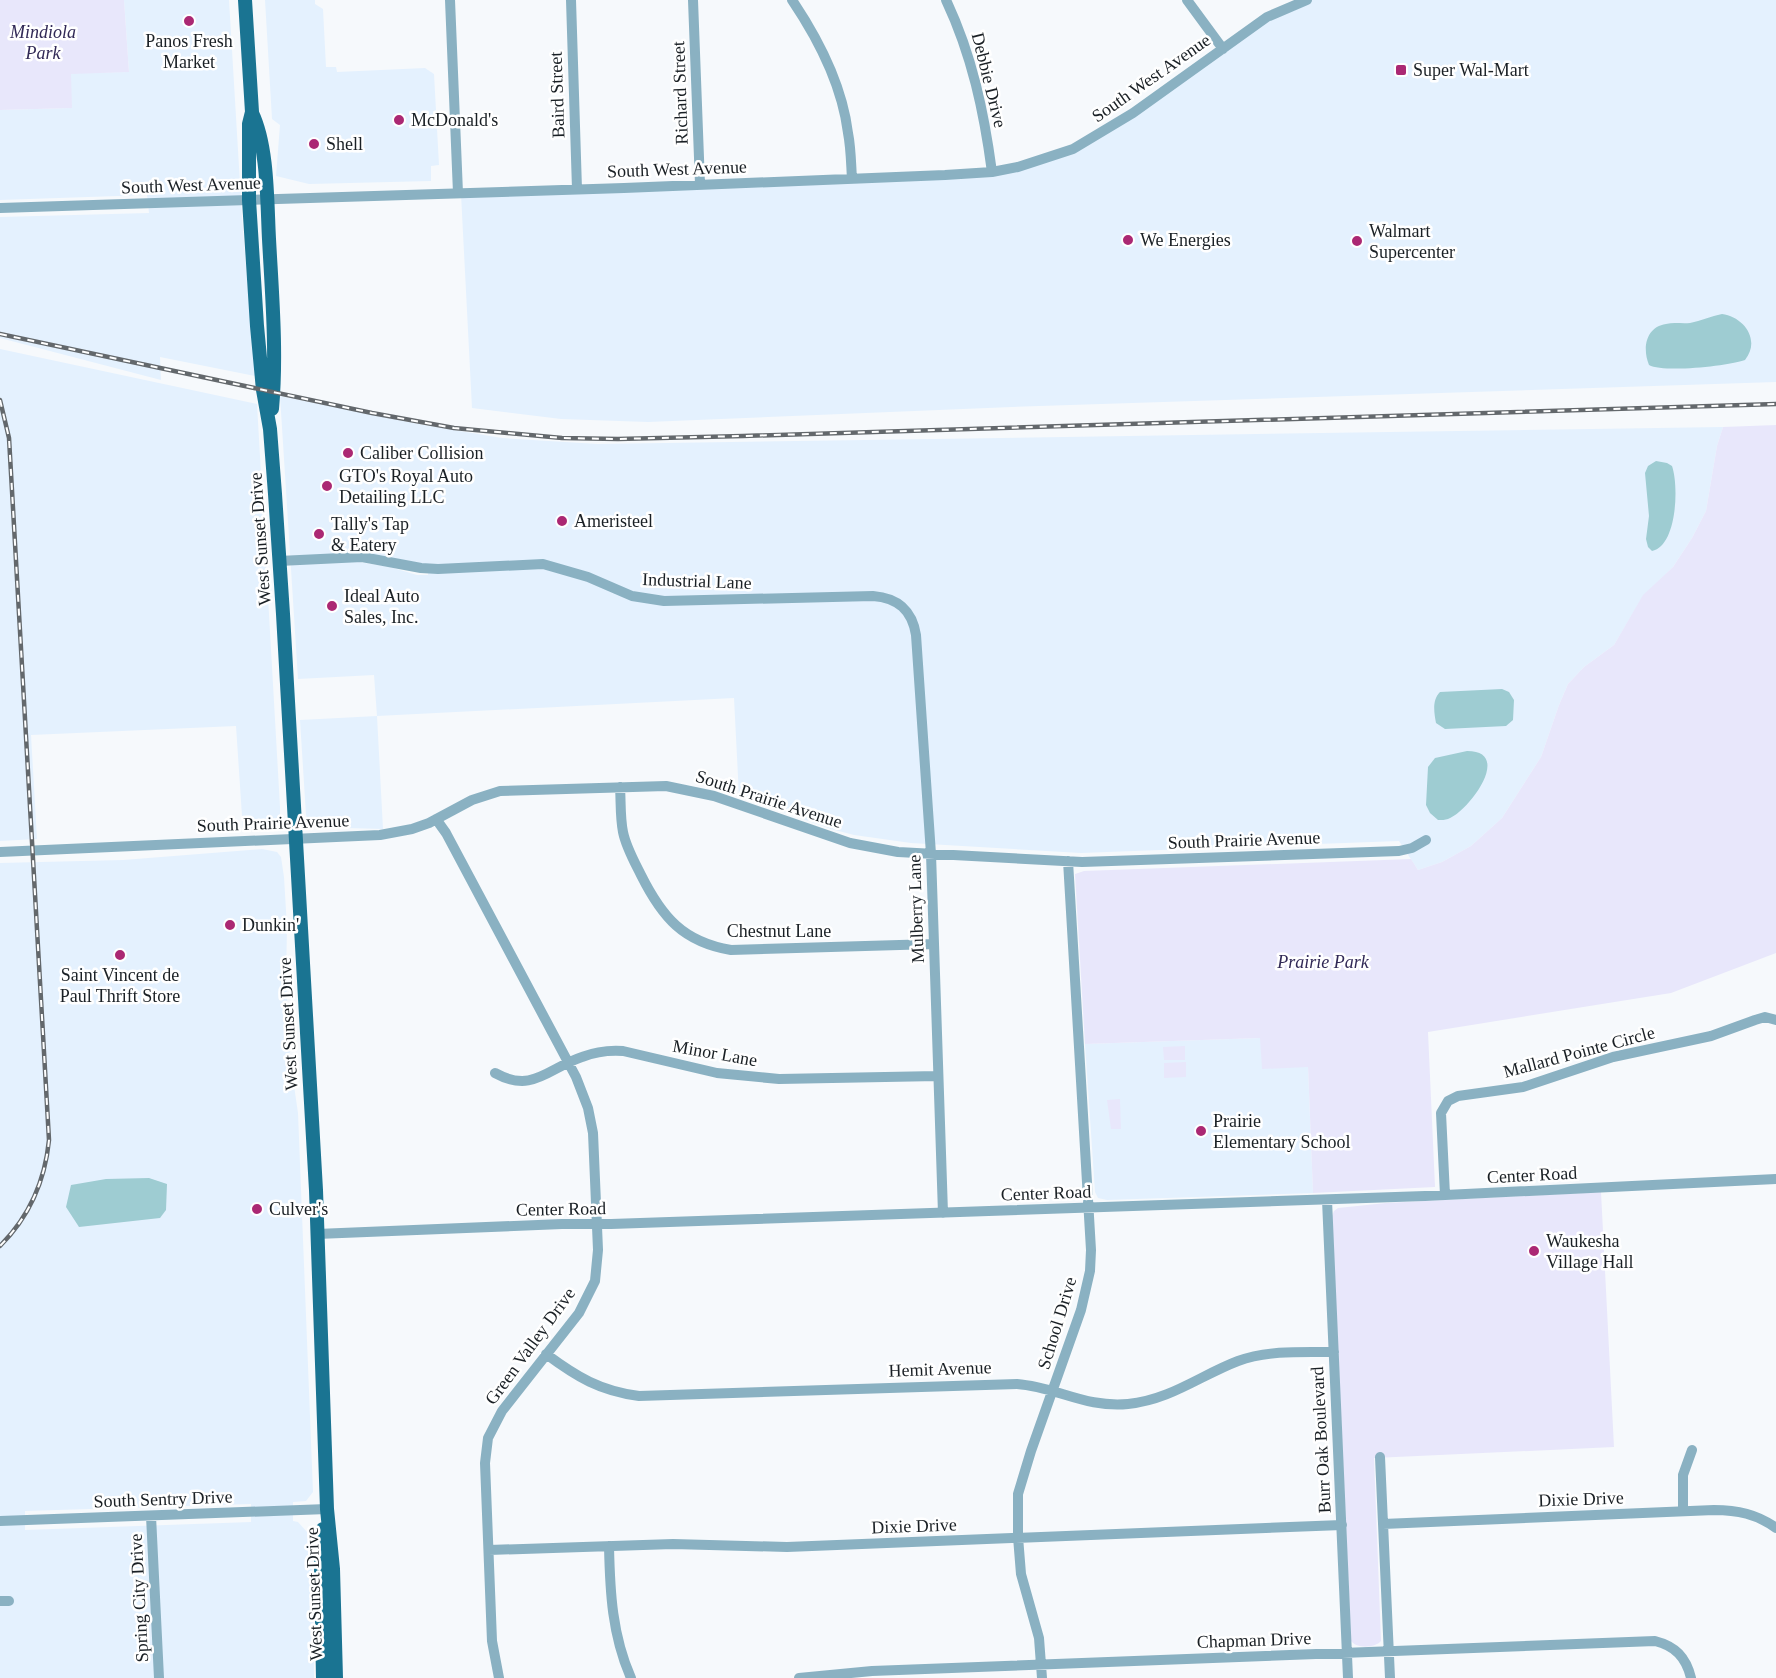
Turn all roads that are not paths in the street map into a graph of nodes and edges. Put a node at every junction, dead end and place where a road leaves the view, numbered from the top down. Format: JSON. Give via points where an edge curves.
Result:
{"nodes":[{"id":1,"x":245,"y":0,"type":"edge"},
{"id":2,"x":450,"y":0,"type":"edge"},
{"id":3,"x":571,"y":0,"type":"edge"},
{"id":4,"x":693,"y":0,"type":"edge"},
{"id":5,"x":792,"y":0,"type":"edge"},
{"id":6,"x":946,"y":0,"type":"edge"},
{"id":7,"x":1187,"y":0,"type":"edge"},
{"id":8,"x":1307,"y":0,"type":"edge"},
{"id":9,"x":1223,"y":49,"type":"junction"},
{"id":10,"x":252,"y":112,"type":"junction"},
{"id":11,"x":992,"y":172,"type":"junction"},
{"id":12,"x":852,"y":179,"type":"junction"},
{"id":13,"x":700,"y":184,"type":"junction"},
{"id":14,"x":577,"y":189,"type":"junction"},
{"id":15,"x":458,"y":193,"type":"junction"},
{"id":16,"x":267,"y":199,"type":"junction"},
{"id":17,"x":249,"y":200,"type":"junction"},
{"id":18,"x":0,"y":208,"type":"edge"},
{"id":19,"x":270,"y":429,"type":"junction"},
{"id":20,"x":279,"y":561,"type":"junction"},
{"id":21,"x":903,"y":607,"type":"joint"},
{"id":22,"x":620,"y":787,"type":"junction"},
{"id":23,"x":436,"y":819,"type":"junction"},
{"id":24,"x":295,"y":837,"type":"junction"},
{"id":25,"x":1426,"y":840,"type":"dead end"},
{"id":26,"x":0,"y":852,"type":"edge"},
{"id":27,"x":931,"y":854,"type":"junction"},
{"id":28,"x":1068,"y":861,"type":"junction"},
{"id":29,"x":934,"y":944,"type":"junction"},
{"id":30,"x":1776,"y":1020,"type":"edge"},
{"id":31,"x":568,"y":1064,"type":"junction"},
{"id":32,"x":495,"y":1073,"type":"dead end"},
{"id":33,"x":938,"y":1076,"type":"junction"},
{"id":34,"x":1776,"y":1179,"type":"edge"},
{"id":35,"x":1445,"y":1195,"type":"junction"},
{"id":36,"x":1327,"y":1200,"type":"junction"},
{"id":37,"x":1090,"y":1208,"type":"junction"},
{"id":38,"x":943,"y":1213,"type":"junction"},
{"id":39,"x":597,"y":1224,"type":"junction"},
{"id":40,"x":318,"y":1234,"type":"junction"},
{"id":41,"x":1334,"y":1352,"type":"junction"},
{"id":42,"x":546,"y":1354,"type":"junction"},
{"id":43,"x":1053,"y":1391,"type":"junction"},
{"id":44,"x":1692,"y":1450,"type":"dead end"},
{"id":45,"x":1380,"y":1457,"type":"dead end"},
{"id":46,"x":327,"y":1509,"type":"junction"},
{"id":47,"x":1683,"y":1511,"type":"junction"},
{"id":48,"x":151,"y":1516,"type":"junction"},
{"id":49,"x":0,"y":1521,"type":"edge"},
{"id":50,"x":1383,"y":1524,"type":"junction"},
{"id":51,"x":1342,"y":1526,"type":"junction"},
{"id":52,"x":1776,"y":1528,"type":"edge"},
{"id":53,"x":1018,"y":1538,"type":"junction"},
{"id":54,"x":609,"y":1546,"type":"junction"},
{"id":55,"x":489,"y":1550,"type":"junction"},
{"id":56,"x":1389,"y":1652,"type":"junction"},
{"id":57,"x":1347,"y":1653,"type":"junction"},
{"id":58,"x":1041,"y":1665,"type":"junction"},
{"id":59,"x":159,"y":1678,"type":"edge"},
{"id":60,"x":323,"y":1678,"type":"edge"},
{"id":61,"x":336,"y":1678,"type":"edge"},
{"id":62,"x":499,"y":1678,"type":"edge"},
{"id":63,"x":631,"y":1678,"type":"edge"},
{"id":64,"x":801,"y":1678,"type":"edge"},
{"id":65,"x":1042,"y":1678,"type":"edge"},
{"id":66,"x":1348,"y":1678,"type":"edge"},
{"id":67,"x":1390,"y":1678,"type":"edge"},
{"id":68,"x":1691,"y":1678,"type":"edge"}],
"edges":[{"from":1,"to":10,"type":"main road","name":"West Sunset Drive"},
{"from":2,"to":15,"type":"street"},
{"from":3,"to":14,"type":"street","name":"Baird Street"},
{"from":4,"to":13,"type":"street","name":"Richard Street"},
{"from":5,"to":12,"type":"street","via":[[817,39],[835,78],[848,132]]},
{"from":6,"to":11,"type":"street","name":"Debbie Drive","via":[[980,94]]},
{"from":7,"to":9,"type":"street"},
{"from":8,"to":9,"type":"street","name":"South West Avenue","via":[[1267,17]]},
{"from":9,"to":11,"type":"street","name":"South West Avenue","via":[[1091,140],[1050,158]]},
{"from":10,"to":16,"type":"main road","name":"West Sunset Drive","via":[[258,123]]},
{"from":10,"to":17,"type":"main road","name":"West Sunset Drive"},
{"from":11,"to":12,"type":"street","name":"South West Avenue"},
{"from":12,"to":13,"type":"street","name":"South West Avenue"},
{"from":13,"to":14,"type":"street","name":"South West Avenue"},
{"from":14,"to":15,"type":"street","name":"South West Avenue"},
{"from":15,"to":16,"type":"street","name":"South West Avenue"},
{"from":16,"to":17,"type":"street","name":"South West Avenue"},
{"from":16,"to":19,"type":"main road","name":"West Sunset Drive","via":[[273,380]]},
{"from":17,"to":18,"type":"street","name":"South West Avenue"},
{"from":17,"to":19,"type":"main road","name":"West Sunset Drive","via":[[257,326]]},
{"from":19,"to":20,"type":"main road","name":"West Sunset Drive"},
{"from":20,"to":21,"type":"street","name":"Industrial Lane","via":[[363,557],[438,569],[543,564],[645,599],[873,596],[890,598]]},
{"from":20,"to":24,"type":"main road","name":"West Sunset Drive"},
{"from":21,"to":27,"type":"street","name":"Mulberry Lane","via":[[912,619],[916,635]]},
{"from":22,"to":23,"type":"street","name":"South Prairie Avenue","via":[[500,791]]},
{"from":22,"to":27,"type":"street","name":"South Prairie Avenue","via":[[666,786],[697,791],[850,843]]},
{"from":22,"to":29,"type":"street","name":"Chestnut Lane","via":[[623,836],[633,859],[662,913],[693,938],[731,950]]},
{"from":23,"to":24,"type":"street","name":"South Prairie Avenue","via":[[412,829],[380,835]]},
{"from":23,"to":31,"type":"street","name":"Green Valley Drive"},
{"from":24,"to":26,"type":"street","name":"South Prairie Avenue"},
{"from":24,"to":40,"type":"main road","name":"West Sunset Drive"},
{"from":25,"to":28,"type":"street","name":"South Prairie Avenue","via":[[1399,851]]},
{"from":27,"to":28,"type":"street","name":"South Prairie Avenue"},
{"from":27,"to":29,"type":"street","name":"Mulberry Lane"},
{"from":28,"to":37,"type":"street","name":"School Drive"},
{"from":29,"to":33,"type":"street","name":"Mulberry Lane"},
{"from":30,"to":35,"type":"street","name":"Mallard Pointe Circle","via":[[1765,1017],[1711,1036],[1613,1057],[1523,1087],[1452,1098],[1441,1113]]},
{"from":31,"to":32,"type":"street","name":"Minor Lane","via":[[524,1082]]},
{"from":31,"to":33,"type":"street","name":"Minor Lane","via":[[580,1057],[617,1050],[717,1073],[779,1080]]},
{"from":31,"to":39,"type":"street","name":"Green Valley Drive","via":[[585,1097],[591,1120]]},
{"from":33,"to":38,"type":"street","name":"Mulberry Lane"},
{"from":34,"to":35,"type":"street","name":"Center Road"},
{"from":35,"to":36,"type":"street","name":"Center Road"},
{"from":36,"to":37,"type":"street","name":"Center Road"},
{"from":36,"to":41,"type":"street","name":"Burr Oak Boulevard"},
{"from":37,"to":38,"type":"street","name":"Center Road"},
{"from":37,"to":43,"type":"street","name":"School Drive","via":[[1087,1288]]},
{"from":38,"to":39,"type":"street","name":"Center Road"},
{"from":39,"to":40,"type":"street","name":"Center Road"},
{"from":39,"to":42,"type":"street","name":"Green Valley Drive","via":[[597,1269],[592,1288],[579,1313]]},
{"from":40,"to":46,"type":"main road","name":"West Sunset Drive"},
{"from":41,"to":43,"type":"street","name":"Hemit Avenue","via":[[1241,1360],[1169,1395],[1130,1404],[1089,1402]]},
{"from":41,"to":51,"type":"street","name":"Burr Oak Boulevard"},
{"from":42,"to":43,"type":"street","name":"Hemit Avenue","via":[[588,1382],[639,1396],[1017,1384]]},
{"from":42,"to":55,"type":"street","name":"Green Valley Drive","via":[[502,1411],[488,1438],[485,1463]]},
{"from":43,"to":53,"type":"street","name":"School Drive","via":[[1021,1479]]},
{"from":44,"to":47,"type":"street","via":[[1683,1475]]},
{"from":45,"to":50,"type":"street"},
{"from":46,"to":48,"type":"street","name":"South Sentry Drive"},
{"from":46,"to":60,"type":"main road","name":"West Sunset Drive","via":[[321,1567]]},
{"from":46,"to":61,"type":"main road","name":"West Sunset Drive"},
{"from":47,"to":50,"type":"street","name":"Dixie Drive"},
{"from":47,"to":52,"type":"street","name":"Dixie Drive","via":[[1732,1510],[1751,1514]]},
{"from":48,"to":49,"type":"street","name":"South Sentry Drive"},
{"from":48,"to":59,"type":"street","name":"Spring City Drive"},
{"from":50,"to":56,"type":"street"},
{"from":51,"to":53,"type":"street","name":"Dixie Drive"},
{"from":51,"to":57,"type":"street","name":"Burr Oak Boulevard"},
{"from":53,"to":54,"type":"street","name":"Dixie Drive","via":[[787,1547]]},
{"from":53,"to":58,"type":"street","name":"School Drive","via":[[1021,1574],[1037,1630]]},
{"from":54,"to":55,"type":"street","name":"Dixie Drive"},
{"from":54,"to":63,"type":"street","via":[[613,1620]]},
{"from":55,"to":62,"type":"street","name":"Green Valley Drive","via":[[492,1641]]},
{"from":56,"to":57,"type":"street","name":"Chapman Drive"},
{"from":56,"to":67,"type":"street"},
{"from":56,"to":68,"type":"street","name":"Chapman Drive","via":[[1655,1641],[1679,1653]]},
{"from":57,"to":58,"type":"street","name":"Chapman Drive"},
{"from":57,"to":66,"type":"street","name":"Burr Oak Boulevard"},
{"from":58,"to":64,"type":"street","name":"Chapman Drive","via":[[872,1671]]},
{"from":58,"to":65,"type":"street","name":"School Drive"}]}
